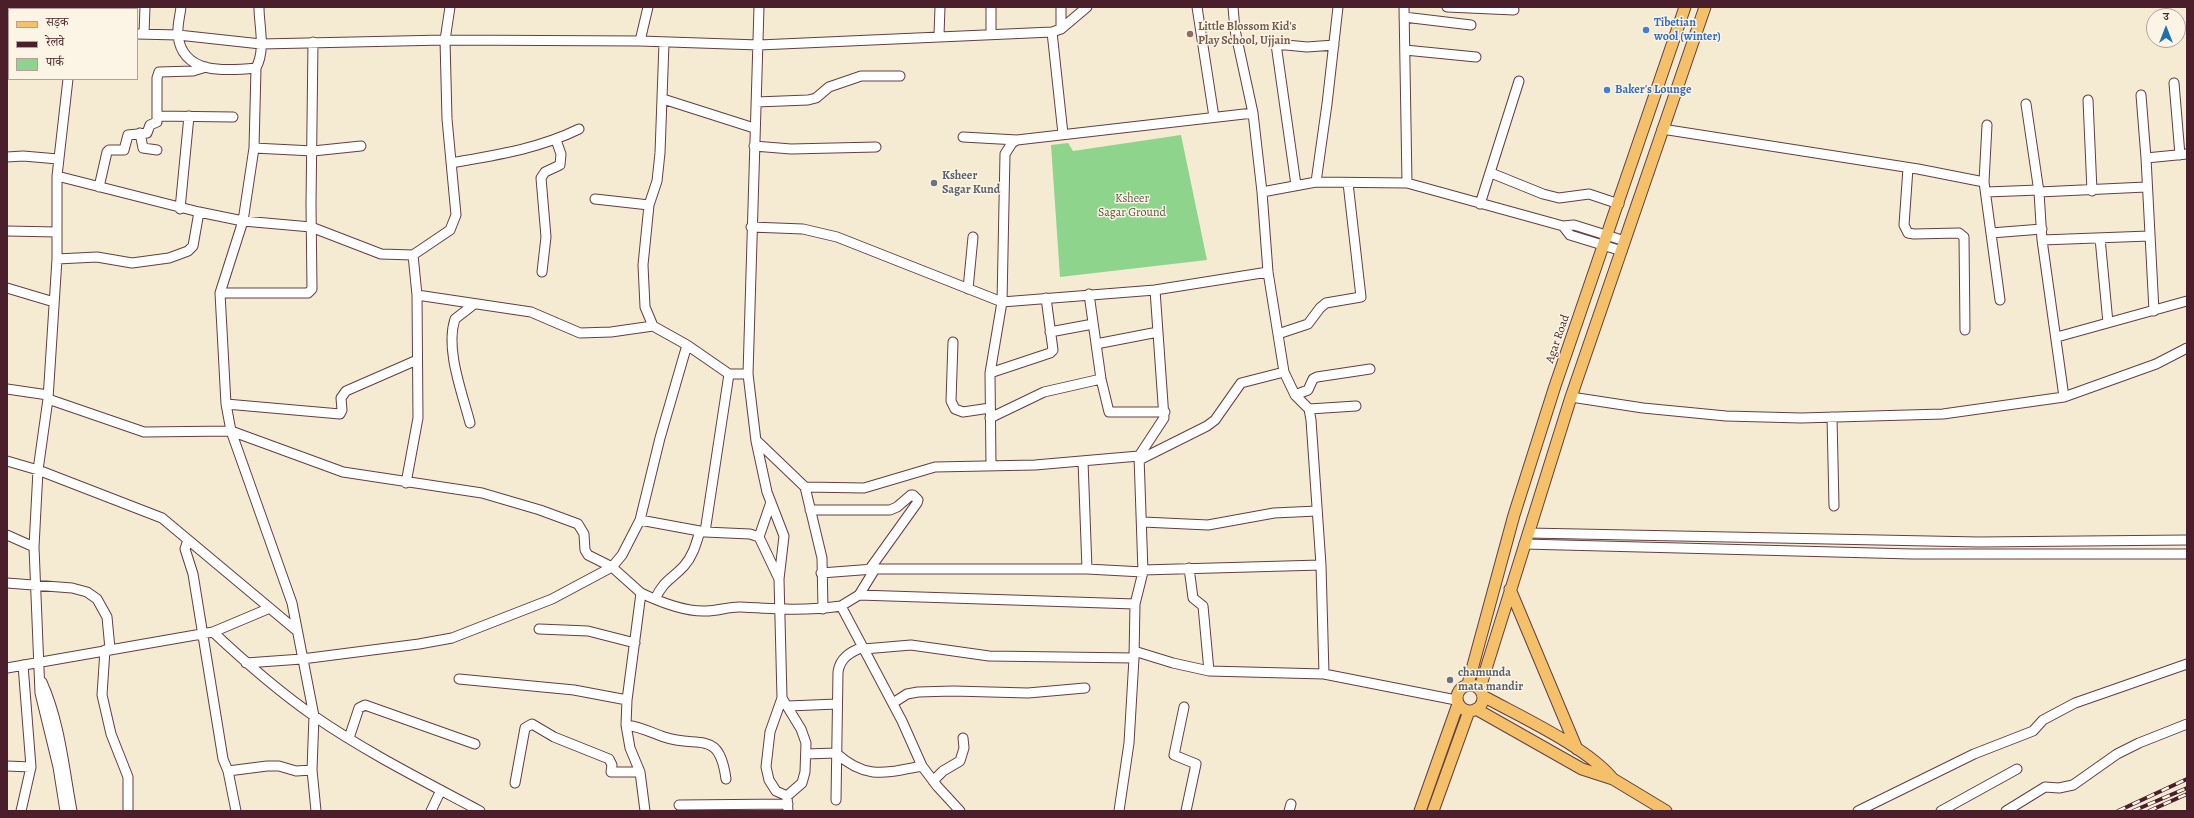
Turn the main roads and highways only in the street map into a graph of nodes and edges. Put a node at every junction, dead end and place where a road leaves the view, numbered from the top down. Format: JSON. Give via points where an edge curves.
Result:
{"nodes":[{"id":1,"x":1685,"y":7,"type":"edge"},
{"id":2,"x":1705,"y":7,"type":"edge"},
{"id":3,"x":1510,"y":588,"type":"junction"},
{"id":4,"x":1468,"y":684,"type":"junction"},
{"id":5,"x":1481,"y":692,"type":"junction"},
{"id":6,"x":1457,"y":702,"type":"junction"},
{"id":7,"x":1472,"y":710,"type":"junction"},
{"id":8,"x":1577,"y":749,"type":"junction"},
{"id":9,"x":1614,"y":778,"type":"junction"},
{"id":10,"x":1420,"y":811,"type":"edge"},
{"id":11,"x":1433,"y":811,"type":"edge"},
{"id":12,"x":1666,"y":811,"type":"edge"}],
"edges":[{"from":1,"to":4,"type":"main road","name":"Agar Road","via":[[1555,386],[1516,508]]},
{"from":2,"to":3,"type":"main road","via":[[1571,397]]},
{"from":3,"to":5,"type":"main road"},
{"from":3,"to":8,"type":"main road"},
{"from":4,"to":5,"type":"main road"},
{"from":4,"to":6,"type":"main road","name":"Agar Road","via":[[1460,688]]},
{"from":5,"to":7,"type":"main road","via":[[1481,705]]},
{"from":5,"to":8,"type":"main road"},
{"from":6,"to":7,"type":"main road","via":[[1460,708]]},
{"from":6,"to":10,"type":"main road","name":"Agar Road"},
{"from":7,"to":9,"type":"main road","via":[[1582,769]]},
{"from":7,"to":11,"type":"main road"},
{"from":8,"to":9,"type":"main road","via":[[1606,769]]},
{"from":9,"to":12,"type":"main road"}]}
